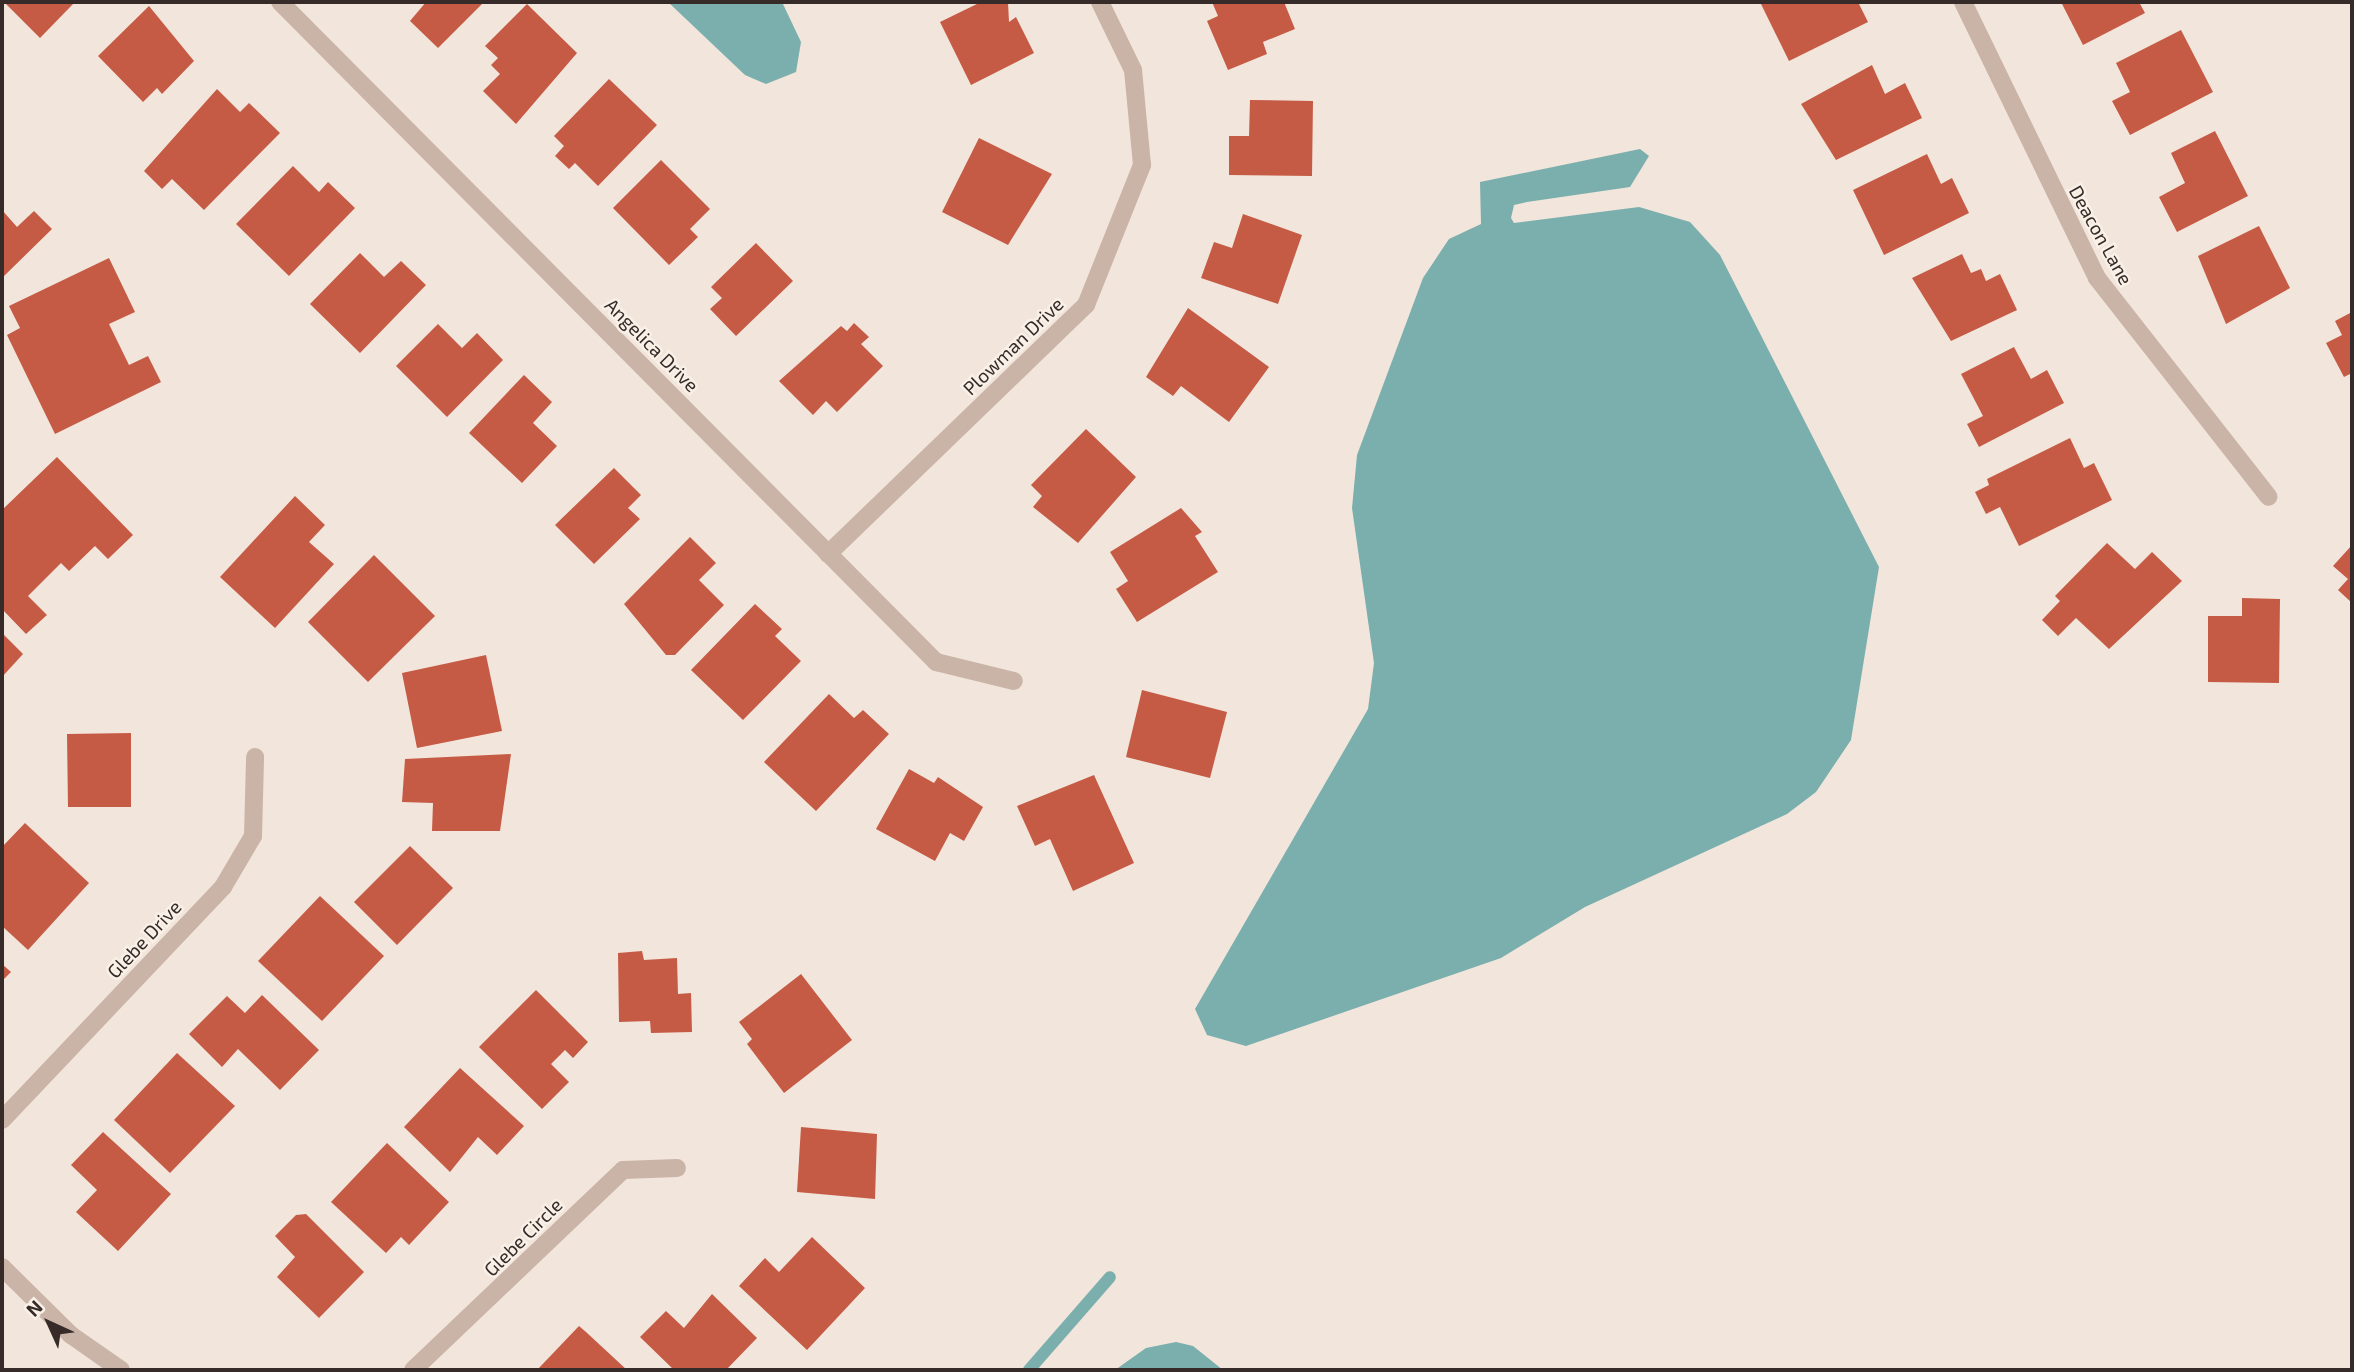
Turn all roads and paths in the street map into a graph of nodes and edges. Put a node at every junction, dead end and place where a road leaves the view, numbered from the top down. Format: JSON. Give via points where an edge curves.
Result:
{"nodes":[{"id":1,"x":280,"y":2,"type":"edge"},
{"id":2,"x":1100,"y":2,"type":"edge"},
{"id":3,"x":1963,"y":2,"type":"edge"},
{"id":4,"x":2269,"y":497,"type":"dead end"},
{"id":5,"x":828,"y":554,"type":"junction"},
{"id":6,"x":1014,"y":681,"type":"dead end"},
{"id":7,"x":255,"y":757,"type":"dead end"},
{"id":8,"x":2,"y":1120,"type":"edge"},
{"id":9,"x":677,"y":1168,"type":"dead end"},
{"id":10,"x":2,"y":1267,"type":"edge"},
{"id":11,"x":121,"y":1370,"type":"edge"},
{"id":12,"x":413,"y":1370,"type":"edge"}],
"edges":[{"from":1,"to":5,"type":"street","name":"Angelica Drive"},
{"from":2,"to":5,"type":"street","name":"Plowman Drive","via":[[1133,70],[1142,164],[1086,304]]},
{"from":3,"to":4,"type":"street","name":"Deacon Lane","via":[[2097,278]]},
{"from":5,"to":6,"type":"street","name":"Angelica Drive","via":[[936,663]]},
{"from":7,"to":8,"type":"street","name":"Glebe Drive","via":[[253,836],[223,887]]},
{"from":9,"to":12,"type":"street","name":"Glebe Circle","via":[[623,1170]]},
{"from":10,"to":11,"type":"street","via":[[71,1335]]}]}
